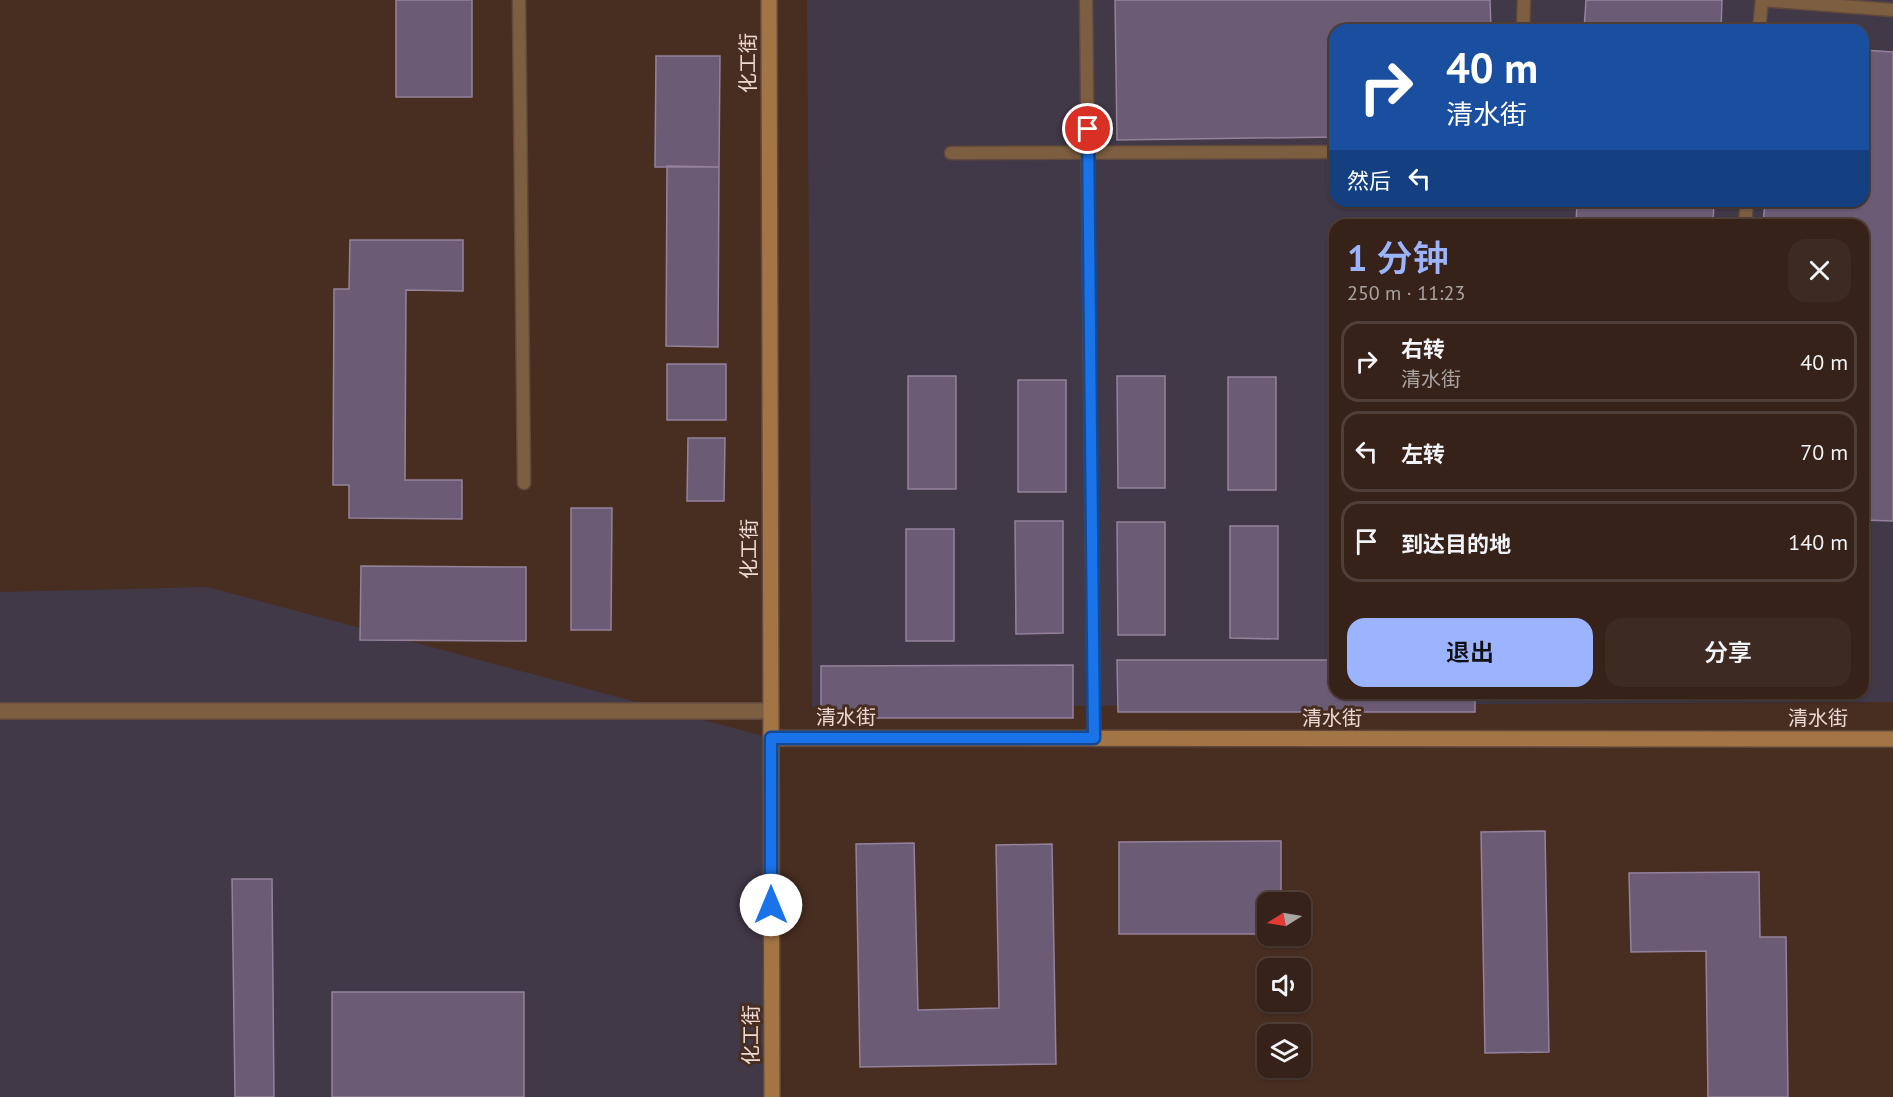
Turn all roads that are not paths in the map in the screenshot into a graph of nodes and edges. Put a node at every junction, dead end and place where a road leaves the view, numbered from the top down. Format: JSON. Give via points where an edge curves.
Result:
{"nodes":[{"id":1,"x":519,"y":0,"type":"edge"},
{"id":2,"x":769,"y":0,"type":"edge"},
{"id":3,"x":1086,"y":0,"type":"edge"},
{"id":4,"x":1524,"y":0,"type":"edge"},
{"id":5,"x":1893,"y":10,"type":"edge"},
{"id":6,"x":1523,"y":24,"type":"edge"},
{"id":7,"x":1760,"y":24,"type":"edge"},
{"id":8,"x":1088,"y":151,"type":"junction"},
{"id":9,"x":1329,"y":152,"type":"edge"},
{"id":10,"x":951,"y":153,"type":"dead end"},
{"id":11,"x":525,"y":483,"type":"dead end"},
{"id":12,"x":0,"y":711,"type":"edge"},
{"id":13,"x":771,"y":711,"type":"junction"},
{"id":14,"x":771,"y":738,"type":"junction"},
{"id":15,"x":1094,"y":738,"type":"junction"},
{"id":16,"x":1893,"y":739,"type":"edge"},
{"id":17,"x":772,"y":1097,"type":"edge"}],
"edges":[{"from":1,"to":11,"type":"lane"},
{"from":2,"to":13,"type":"street","name":"化工街"},
{"from":3,"to":8,"type":"lane"},
{"from":4,"to":6,"type":"lane"},
{"from":5,"to":7,"type":"lane","via":[[1762,0]]},
{"from":8,"to":9,"type":"lane"},
{"from":8,"to":10,"type":"lane"},
{"from":8,"to":15,"type":"lane"},
{"from":12,"to":13,"type":"street"},
{"from":13,"to":14,"type":"street","name":"化工街"},
{"from":14,"to":15,"type":"street","name":"清水街"},
{"from":14,"to":17,"type":"street","name":"化工街"},
{"from":15,"to":16,"type":"street","name":"清水街"}]}
